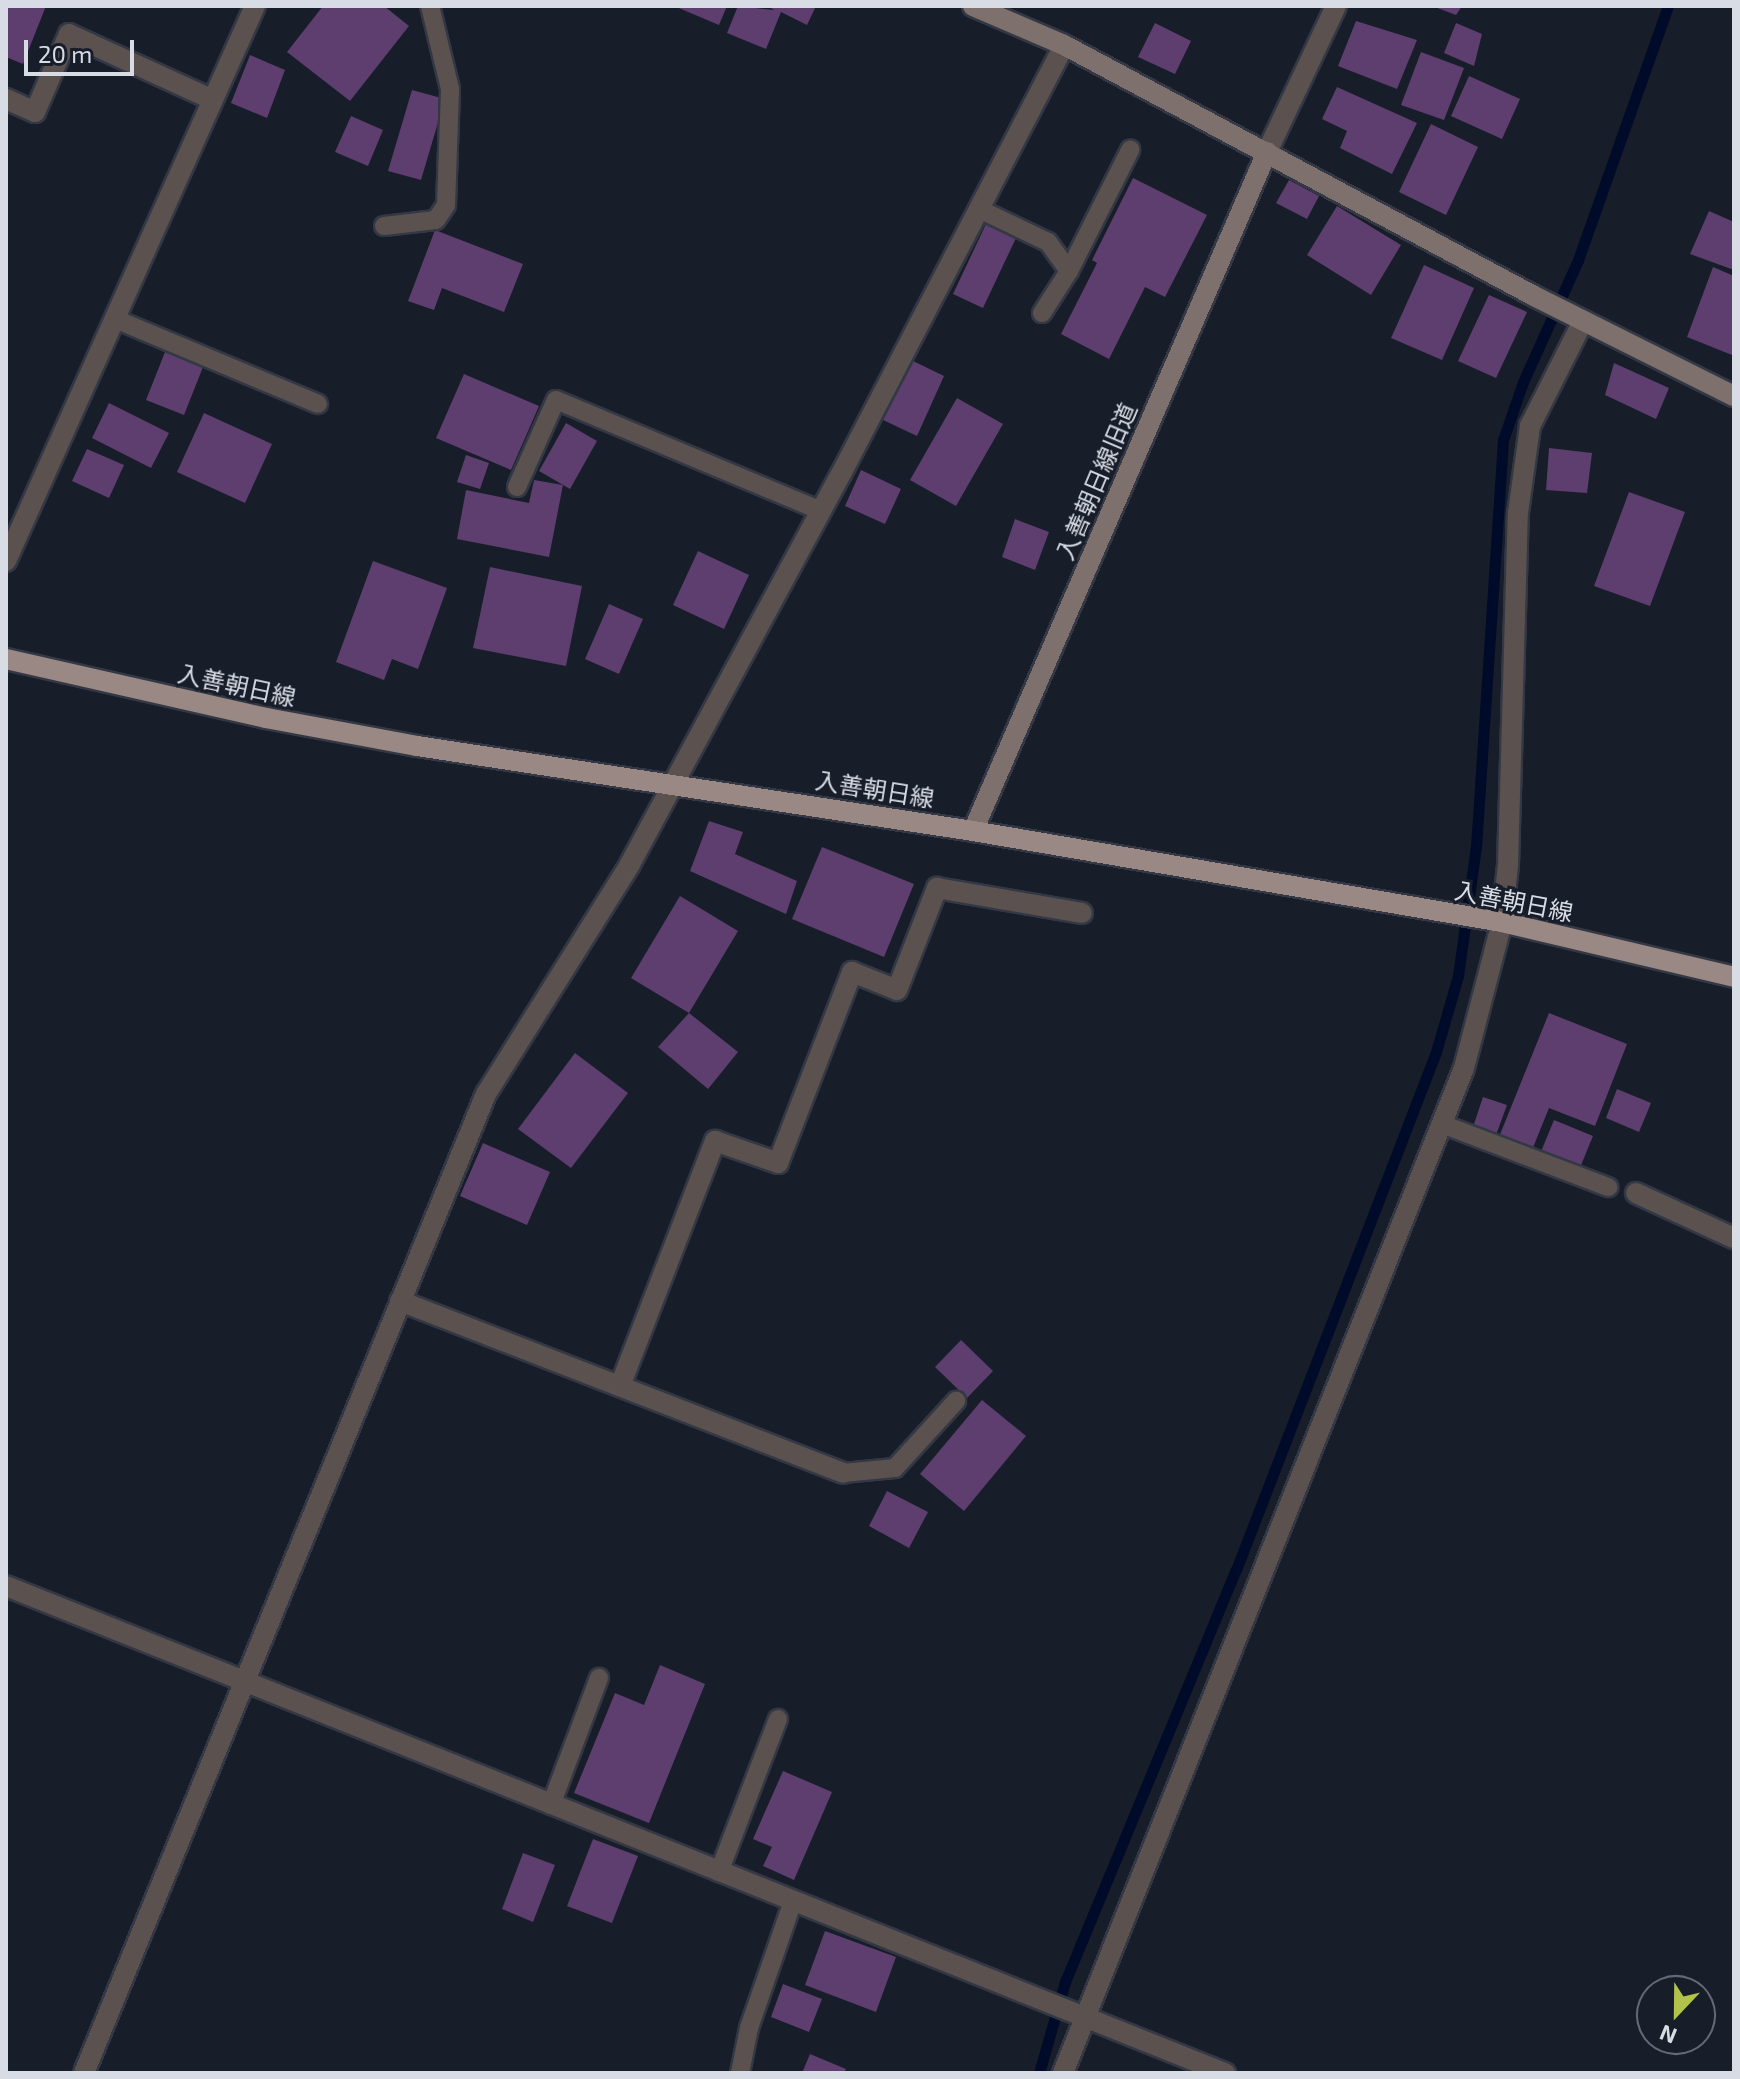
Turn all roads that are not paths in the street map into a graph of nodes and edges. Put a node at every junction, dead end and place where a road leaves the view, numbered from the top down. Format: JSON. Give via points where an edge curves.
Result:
{"nodes":[{"id":1,"x":255,"y":6,"type":"edge"},
{"id":2,"x":430,"y":6,"type":"edge"},
{"id":3,"x":973,"y":6,"type":"edge"},
{"id":4,"x":1336,"y":6,"type":"edge"},
{"id":5,"x":1064,"y":45,"type":"junction"},
{"id":6,"x":6,"y":99,"type":"edge"},
{"id":7,"x":213,"y":100,"type":"junction"},
{"id":8,"x":1130,"y":150,"type":"dead end"},
{"id":9,"x":1267,"y":152,"type":"junction"},
{"id":10,"x":979,"y":209,"type":"junction"},
{"id":11,"x":384,"y":226,"type":"dead end"},
{"id":12,"x":1069,"y":271,"type":"junction"},
{"id":13,"x":1042,"y":313,"type":"dead end"},
{"id":14,"x":115,"y":319,"type":"junction"},
{"id":15,"x":1583,"y":321,"type":"junction"},
{"id":16,"x":1734,"y":396,"type":"edge"},
{"id":17,"x":318,"y":404,"type":"dead end"},
{"id":18,"x":517,"y":487,"type":"dead end"},
{"id":19,"x":821,"y":511,"type":"junction"},
{"id":20,"x":6,"y":561,"type":"edge"},
{"id":21,"x":6,"y":659,"type":"edge"},
{"id":22,"x":674,"y":784,"type":"junction"},
{"id":23,"x":973,"y":831,"type":"junction"},
{"id":24,"x":1082,"y":913,"type":"dead end"},
{"id":25,"x":1502,"y":922,"type":"junction"},
{"id":26,"x":1734,"y":977,"type":"edge"},
{"id":27,"x":1442,"y":1124,"type":"junction"},
{"id":28,"x":1608,"y":1187,"type":"dead end"},
{"id":29,"x":1636,"y":1193,"type":"dead end"},
{"id":30,"x":1734,"y":1238,"type":"edge"},
{"id":31,"x":400,"y":1301,"type":"junction"},
{"id":32,"x":620,"y":1386,"type":"junction"},
{"id":33,"x":956,"y":1401,"type":"dead end"},
{"id":34,"x":843,"y":1473,"type":"joint"},
{"id":35,"x":6,"y":1586,"type":"edge"},
{"id":36,"x":599,"y":1678,"type":"dead end"},
{"id":37,"x":242,"y":1682,"type":"junction"},
{"id":38,"x":778,"y":1719,"type":"dead end"},
{"id":39,"x":551,"y":1805,"type":"junction"},
{"id":40,"x":719,"y":1872,"type":"junction"},
{"id":41,"x":793,"y":1901,"type":"junction"},
{"id":42,"x":1086,"y":2017,"type":"junction"},
{"id":43,"x":84,"y":2073,"type":"edge"},
{"id":44,"x":740,"y":2073,"type":"edge"},
{"id":45,"x":1063,"y":2073,"type":"edge"},
{"id":46,"x":1225,"y":2073,"type":"edge"}],
"edges":[{"from":1,"to":7,"type":"street"},
{"from":2,"to":11,"type":"lane","via":[[450,89],[446,205],[436,220]]},
{"from":3,"to":5,"type":"street"},
{"from":4,"to":9,"type":"street"},
{"from":5,"to":9,"type":"street"},
{"from":5,"to":10,"type":"street"},
{"from":6,"to":7,"type":"street","via":[[35,112],[69,34]]},
{"from":7,"to":14,"type":"street"},
{"from":8,"to":12,"type":"lane"},
{"from":9,"to":15,"type":"street"},
{"from":9,"to":23,"type":"street","name":"入善朝日線旧道"},
{"from":10,"to":12,"type":"lane","via":[[1048,242]]},
{"from":10,"to":19,"type":"street"},
{"from":12,"to":13,"type":"lane"},
{"from":14,"to":17,"type":"lane"},
{"from":14,"to":20,"type":"street"},
{"from":15,"to":16,"type":"street"},
{"from":15,"to":25,"type":"street","via":[[1530,426],[1518,513]]},
{"from":18,"to":19,"type":"lane","via":[[556,400]]},
{"from":19,"to":22,"type":"street"},
{"from":21,"to":22,"type":"main road","name":"入善朝日線","via":[[266,718]]},
{"from":22,"to":23,"type":"main road","name":"入善朝日線"},
{"from":22,"to":31,"type":"street","via":[[486,1094]]},
{"from":23,"to":25,"type":"main road","name":"入善朝日線"},
{"from":24,"to":32,"type":"street","via":[[937,888],[897,990],[852,972],[778,1163],[715,1141]]},
{"from":25,"to":26,"type":"main road","name":"入善朝日線"},
{"from":25,"to":27,"type":"street","via":[[1464,1068]]},
{"from":27,"to":28,"type":"lane"},
{"from":27,"to":42,"type":"street"},
{"from":29,"to":30,"type":"street"},
{"from":31,"to":32,"type":"street"},
{"from":31,"to":37,"type":"street"},
{"from":32,"to":34,"type":"street"},
{"from":33,"to":34,"type":"lane","via":[[895,1468]]},
{"from":35,"to":37,"type":"street"},
{"from":36,"to":39,"type":"lane"},
{"from":37,"to":39,"type":"street"},
{"from":37,"to":43,"type":"street"},
{"from":38,"to":40,"type":"lane"},
{"from":39,"to":40,"type":"street"},
{"from":40,"to":41,"type":"street"},
{"from":41,"to":42,"type":"street"},
{"from":41,"to":44,"type":"lane","via":[[749,2028]]},
{"from":42,"to":45,"type":"street"},
{"from":42,"to":46,"type":"street"}]}
